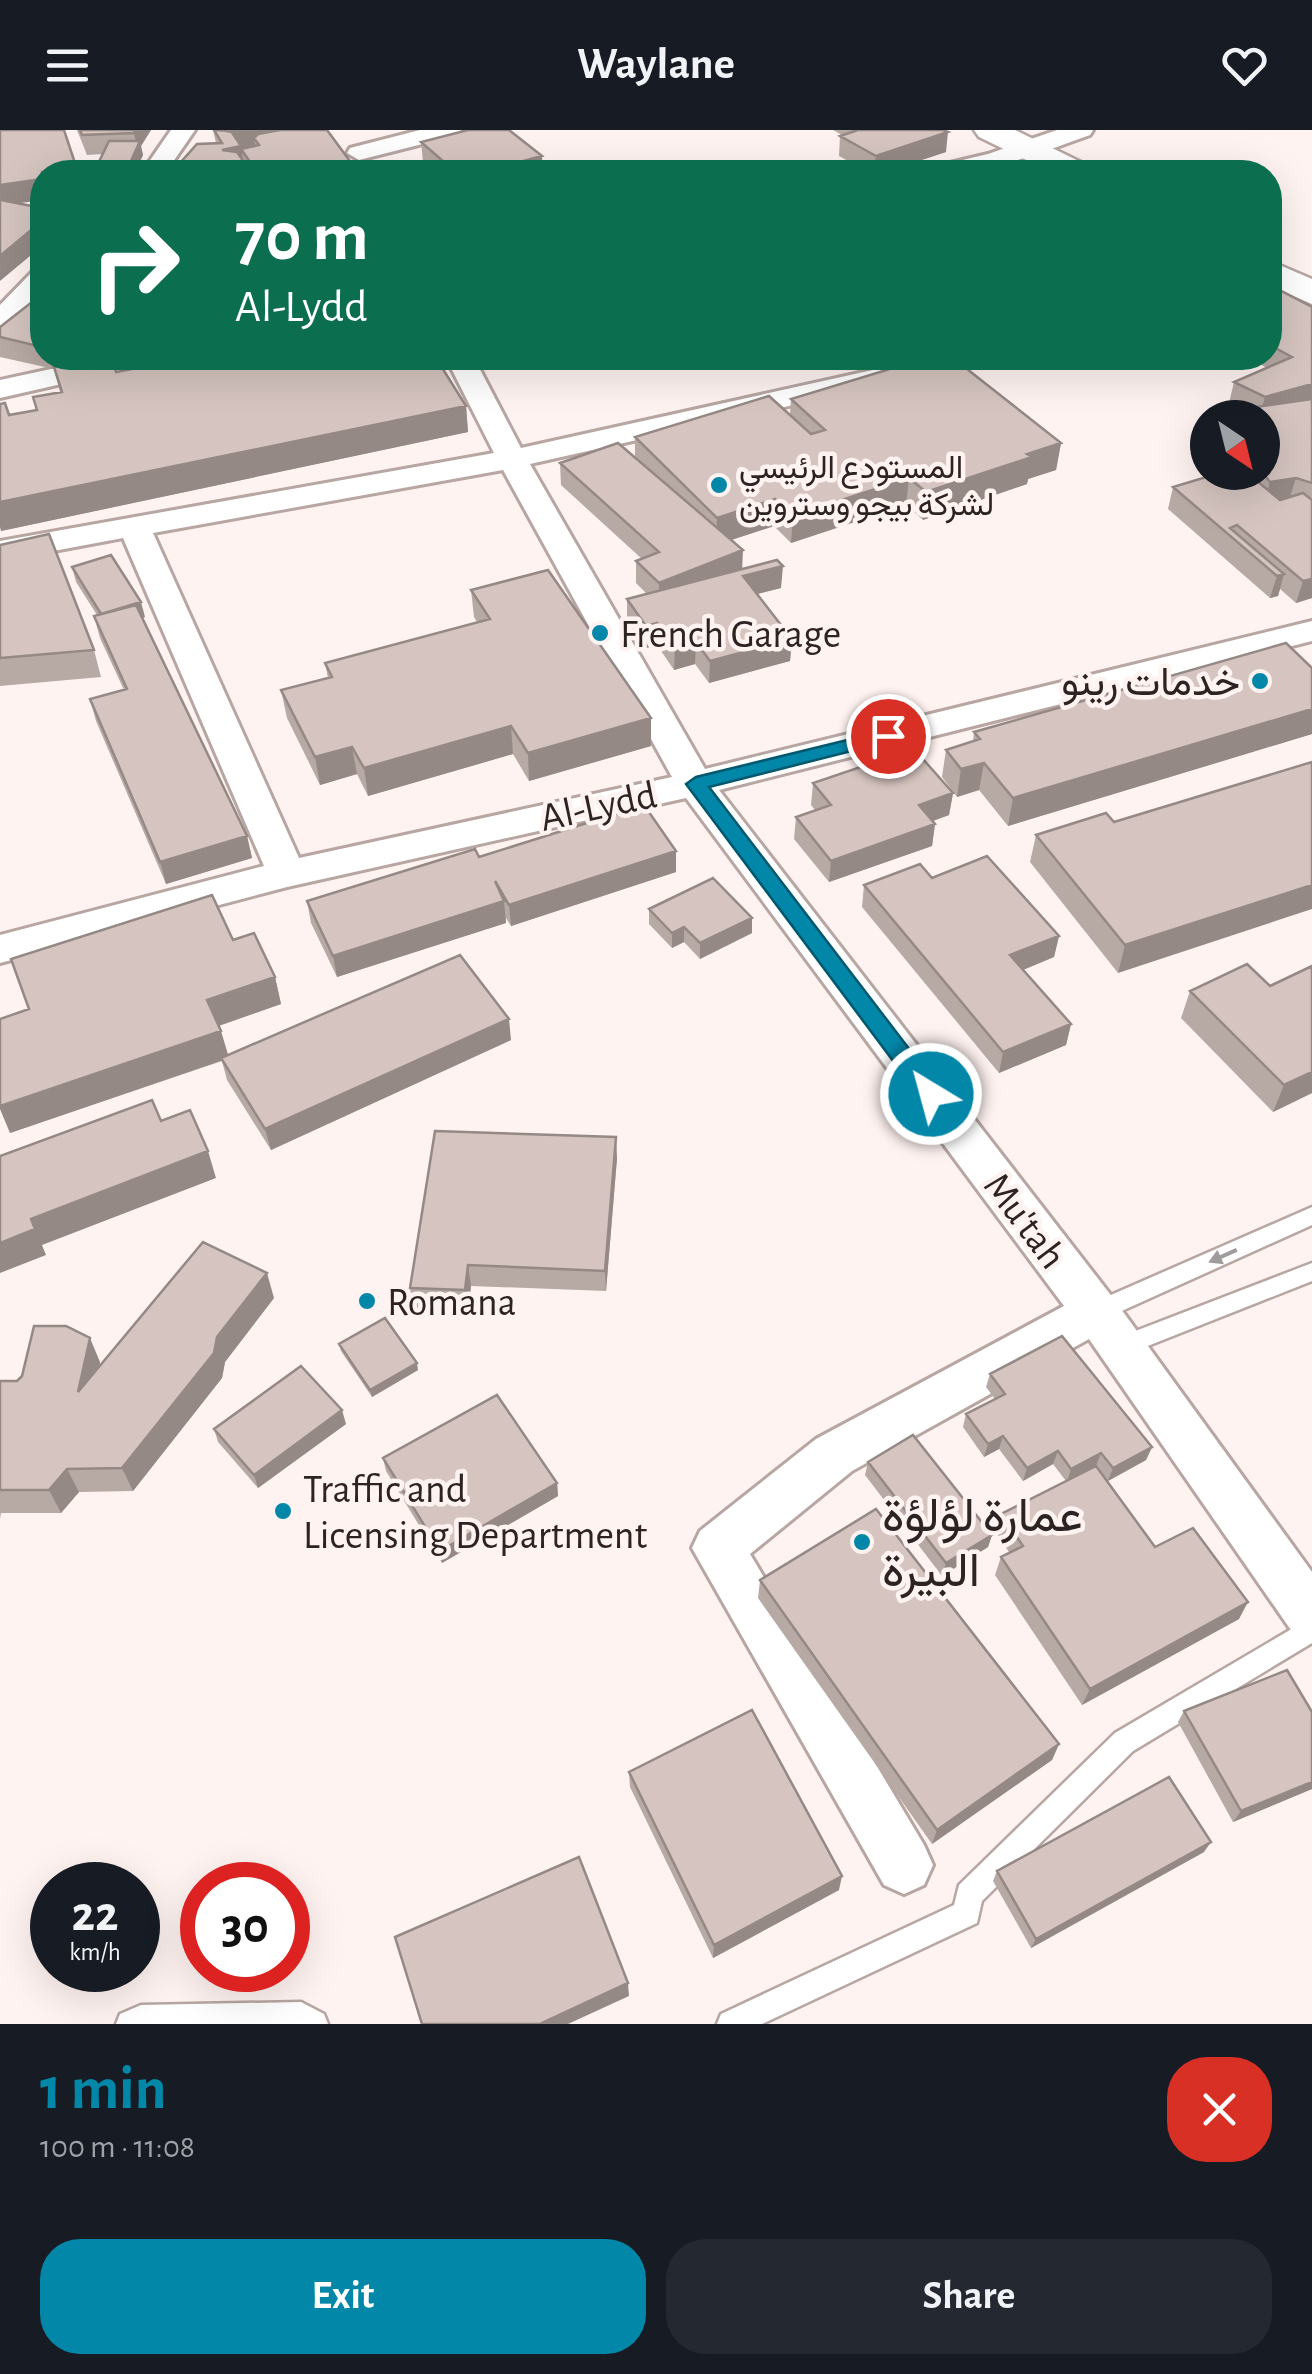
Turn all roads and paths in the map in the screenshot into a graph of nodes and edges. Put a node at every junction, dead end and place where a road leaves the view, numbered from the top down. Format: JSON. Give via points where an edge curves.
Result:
{"nodes":[{"id":1,"x":183,"y":130,"type":"edge"},
{"id":2,"x":345,"y":130,"type":"edge"},
{"id":3,"x":448,"y":130,"type":"edge"},
{"id":4,"x":1081,"y":130,"type":"edge"},
{"id":5,"x":952,"y":138,"type":"dead end"},
{"id":6,"x":1009,"y":153,"type":"edge"},
{"id":7,"x":162,"y":160,"type":"edge"},
{"id":8,"x":362,"y":160,"type":"edge"},
{"id":9,"x":372,"y":160,"type":"edge"},
{"id":10,"x":984,"y":160,"type":"edge"},
{"id":11,"x":1033,"y":160,"type":"edge"},
{"id":12,"x":1282,"y":283,"type":"edge"},
{"id":13,"x":30,"y":290,"type":"edge"},
{"id":14,"x":1282,"y":291,"type":"edge"},
{"id":15,"x":1312,"y":292,"type":"edge"},
{"id":16,"x":0,"y":320,"type":"edge"},
{"id":17,"x":1312,"y":322,"type":"edge"},
{"id":18,"x":85,"y":370,"type":"edge"},
{"id":19,"x":466,"y":370,"type":"edge"},
{"id":20,"x":909,"y":370,"type":"edge"},
{"id":21,"x":0,"y":389,"type":"edge"},
{"id":22,"x":512,"y":458,"type":"junction"},
{"id":23,"x":135,"y":529,"type":"junction"},
{"id":24,"x":0,"y":551,"type":"edge"},
{"id":25,"x":1312,"y":631,"type":"edge"},
{"id":26,"x":696,"y":784,"type":"junction"},
{"id":27,"x":287,"y":874,"type":"junction"},
{"id":28,"x":0,"y":949,"type":"edge"},
{"id":29,"x":1312,"y":1216,"type":"edge"},
{"id":30,"x":1312,"y":1272,"type":"edge"},
{"id":31,"x":1108,"y":1330,"type":"junction"},
{"id":32,"x":1312,"y":1615,"type":"edge"},
{"id":33,"x":1312,"y":1630,"type":"edge"},
{"id":34,"x":904,"y":1864,"type":"dead end"},
{"id":35,"x":130,"y":2024,"type":"edge"},
{"id":36,"x":314,"y":2024,"type":"edge"},
{"id":37,"x":730,"y":2024,"type":"edge"}],
"edges":[{"from":1,"to":7,"type":"street"},
{"from":2,"to":8,"type":"street"},
{"from":3,"to":9,"type":"street"},
{"from":4,"to":6,"type":"street"},
{"from":5,"to":6,"type":"main road"},
{"from":6,"to":10,"type":"street"},
{"from":6,"to":11,"type":"main road"},
{"from":12,"to":15,"type":"main road"},
{"from":13,"to":16,"type":"street"},
{"from":14,"to":17,"type":"main road"},
{"from":18,"to":21,"type":"street"},
{"from":19,"to":22,"type":"street","name":"Mu'tah"},
{"from":20,"to":22,"type":"street"},
{"from":22,"to":23,"type":"street"},
{"from":22,"to":26,"type":"street","name":"Mu'tah"},
{"from":23,"to":24,"type":"street"},
{"from":23,"to":27,"type":"street"},
{"from":25,"to":26,"type":"street","name":"Al-Lydd"},
{"from":26,"to":27,"type":"street","name":"Al-Lydd"},
{"from":26,"to":31,"type":"street","name":"Mu'tah"},
{"from":27,"to":28,"type":"street","name":"Al-Lydd"},
{"from":29,"to":31,"type":"lane","one_way":true},
{"from":30,"to":31,"type":"lane"},
{"from":31,"to":32,"type":"street","name":"Mu'tah"},
{"from":31,"to":34,"type":"street","via":[[834,1455],[718,1548]]},
{"from":33,"to":37,"type":"lane","via":[[1124,1742],[969,1895],[967,1913]]},
{"from":35,"to":36,"type":"lane","via":[[301,2016]]}]}
